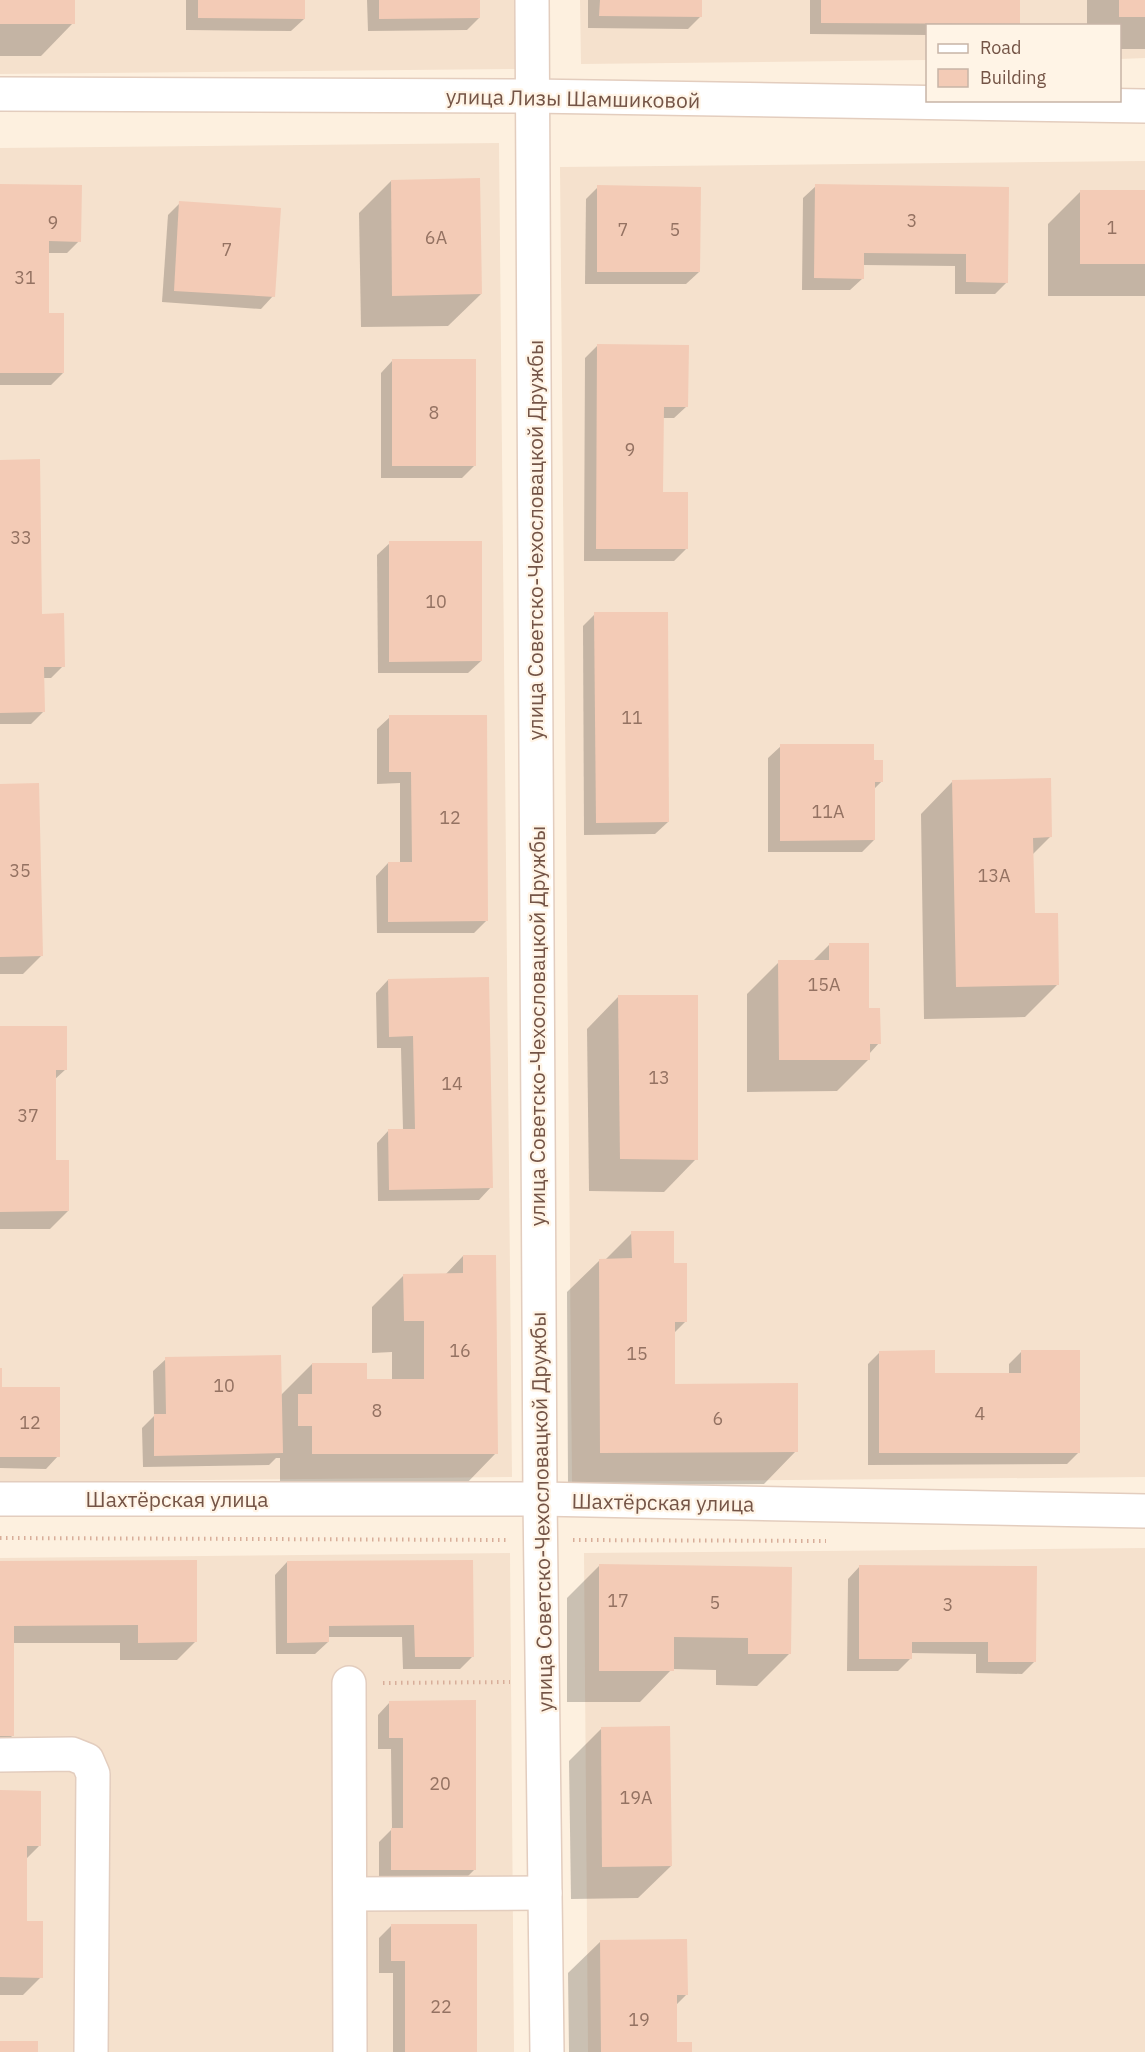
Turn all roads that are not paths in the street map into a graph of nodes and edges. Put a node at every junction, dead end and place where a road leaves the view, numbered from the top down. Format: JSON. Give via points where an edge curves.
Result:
{"nodes":[{"id":1,"x":532,"y":0,"type":"edge"},
{"id":2,"x":0,"y":94,"type":"edge"},
{"id":3,"x":532,"y":96,"type":"junction"},
{"id":4,"x":1145,"y":106,"type":"edge"},
{"id":5,"x":0,"y":1499,"type":"edge"},
{"id":6,"x":540,"y":1499,"type":"junction"},
{"id":7,"x":1145,"y":1511,"type":"edge"},
{"id":8,"x":349,"y":1683,"type":"road end"},
{"id":9,"x":0,"y":1755,"type":"edge"},
{"id":10,"x":545,"y":1893,"type":"junction"},
{"id":11,"x":350,"y":1894,"type":"junction"},
{"id":12,"x":91,"y":2052,"type":"edge"},
{"id":13,"x":350,"y":2052,"type":"edge"},
{"id":14,"x":547,"y":2052,"type":"edge"}],
"edges":[{"from":1,"to":3,"type":"street","name":"улица Советско-Чехословацкой Дружбы"},
{"from":2,"to":3,"type":"street","name":"улица Лизы Шамшиковой"},
{"from":3,"to":4,"type":"street","name":"улица Лизы Шамшиковой"},
{"from":3,"to":6,"type":"street","name":"улица Советско-Чехословацкой Дружбы"},
{"from":5,"to":6,"type":"street","name":"Шахтёрская улица"},
{"from":6,"to":7,"type":"street","name":"Шахтёрская улица"},
{"from":6,"to":10,"type":"street","name":"улица Советско-Чехословацкой Дружбы"},
{"from":8,"to":11,"type":"street"},
{"from":9,"to":12,"type":"street","via":[[72,1754],[87,1760],[93,1774]]},
{"from":10,"to":11,"type":"street"},
{"from":10,"to":14,"type":"street","name":"улица Советско-Чехословацкой Дружбы"},
{"from":11,"to":13,"type":"street"}]}
